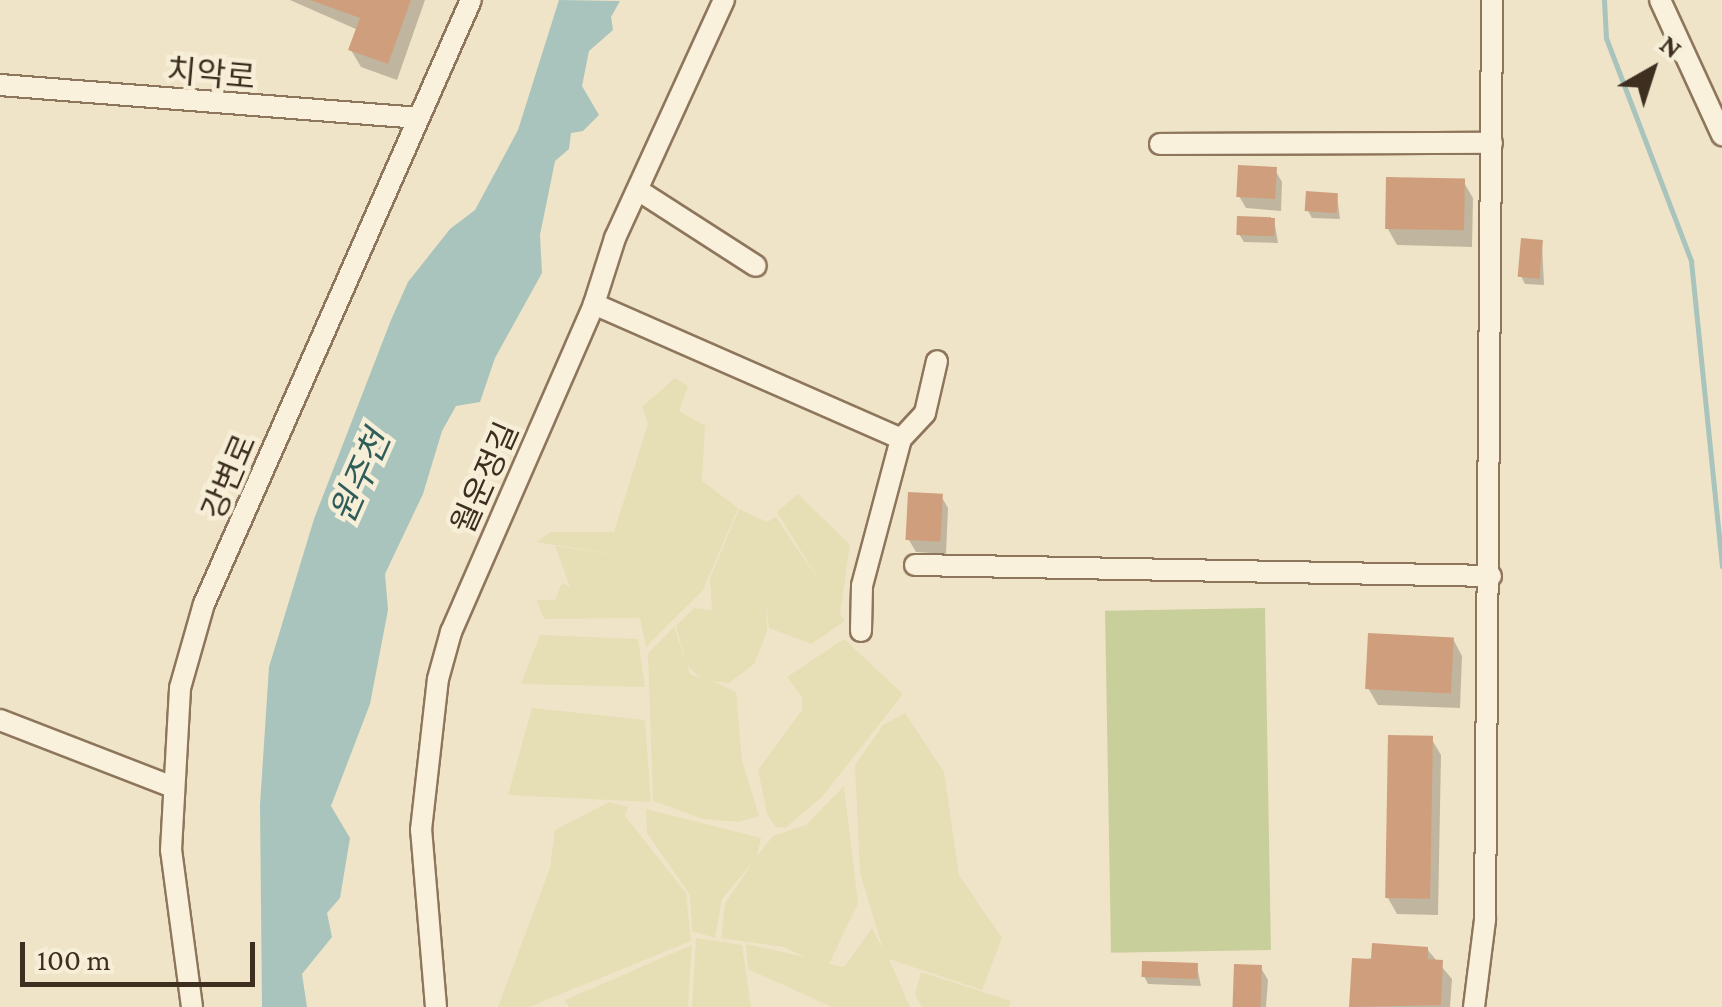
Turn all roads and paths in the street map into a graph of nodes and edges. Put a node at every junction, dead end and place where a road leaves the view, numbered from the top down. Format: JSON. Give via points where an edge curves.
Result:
{"nodes":[{"id":1,"x":471,"y":0,"type":"edge"},
{"id":2,"x":724,"y":0,"type":"edge"},
{"id":3,"x":1492,"y":0,"type":"edge"},
{"id":4,"x":1660,"y":0,"type":"edge"},
{"id":5,"x":0,"y":85,"type":"edge"},
{"id":6,"x":417,"y":118,"type":"junction"},
{"id":7,"x":1722,"y":135,"type":"edge"},
{"id":8,"x":1492,"y":143,"type":"junction"},
{"id":9,"x":1160,"y":144,"type":"dead end"},
{"id":10,"x":638,"y":190,"type":"junction"},
{"id":11,"x":756,"y":266,"type":"dead end"},
{"id":12,"x":594,"y":304,"type":"junction"},
{"id":13,"x":937,"y":362,"type":"dead end"},
{"id":14,"x":901,"y":438,"type":"junction"},
{"id":15,"x":914,"y":565,"type":"dead end"},
{"id":16,"x":1490,"y":576,"type":"junction"},
{"id":17,"x":861,"y":631,"type":"dead end"},
{"id":18,"x":0,"y":720,"type":"edge"},
{"id":19,"x":173,"y":787,"type":"junction"},
{"id":20,"x":192,"y":1007,"type":"edge"},
{"id":21,"x":436,"y":1007,"type":"edge"},
{"id":22,"x":1474,"y":1007,"type":"edge"}],
"edges":[{"from":1,"to":6,"type":"street","name":"강변로"},
{"from":2,"to":10,"type":"street","name":"월운정길"},
{"from":3,"to":8,"type":"street"},
{"from":4,"to":7,"type":"street"},
{"from":5,"to":6,"type":"street","name":"치악로"},
{"from":6,"to":19,"type":"street","name":"강변로","via":[[204,604],[180,688]]},
{"from":8,"to":9,"type":"street"},
{"from":8,"to":16,"type":"street"},
{"from":10,"to":11,"type":"street"},
{"from":10,"to":12,"type":"street","name":"월운정길"},
{"from":12,"to":14,"type":"street"},
{"from":12,"to":21,"type":"street","name":"월운정길","via":[[451,632],[438,679],[420,830]]},
{"from":13,"to":14,"type":"street","via":[[925,413]]},
{"from":14,"to":17,"type":"street","via":[[862,586]]},
{"from":15,"to":16,"type":"street"},
{"from":16,"to":22,"type":"street","via":[[1485,920]]},
{"from":18,"to":19,"type":"street"},
{"from":19,"to":20,"type":"street","name":"강변로","via":[[171,850]]}]}
